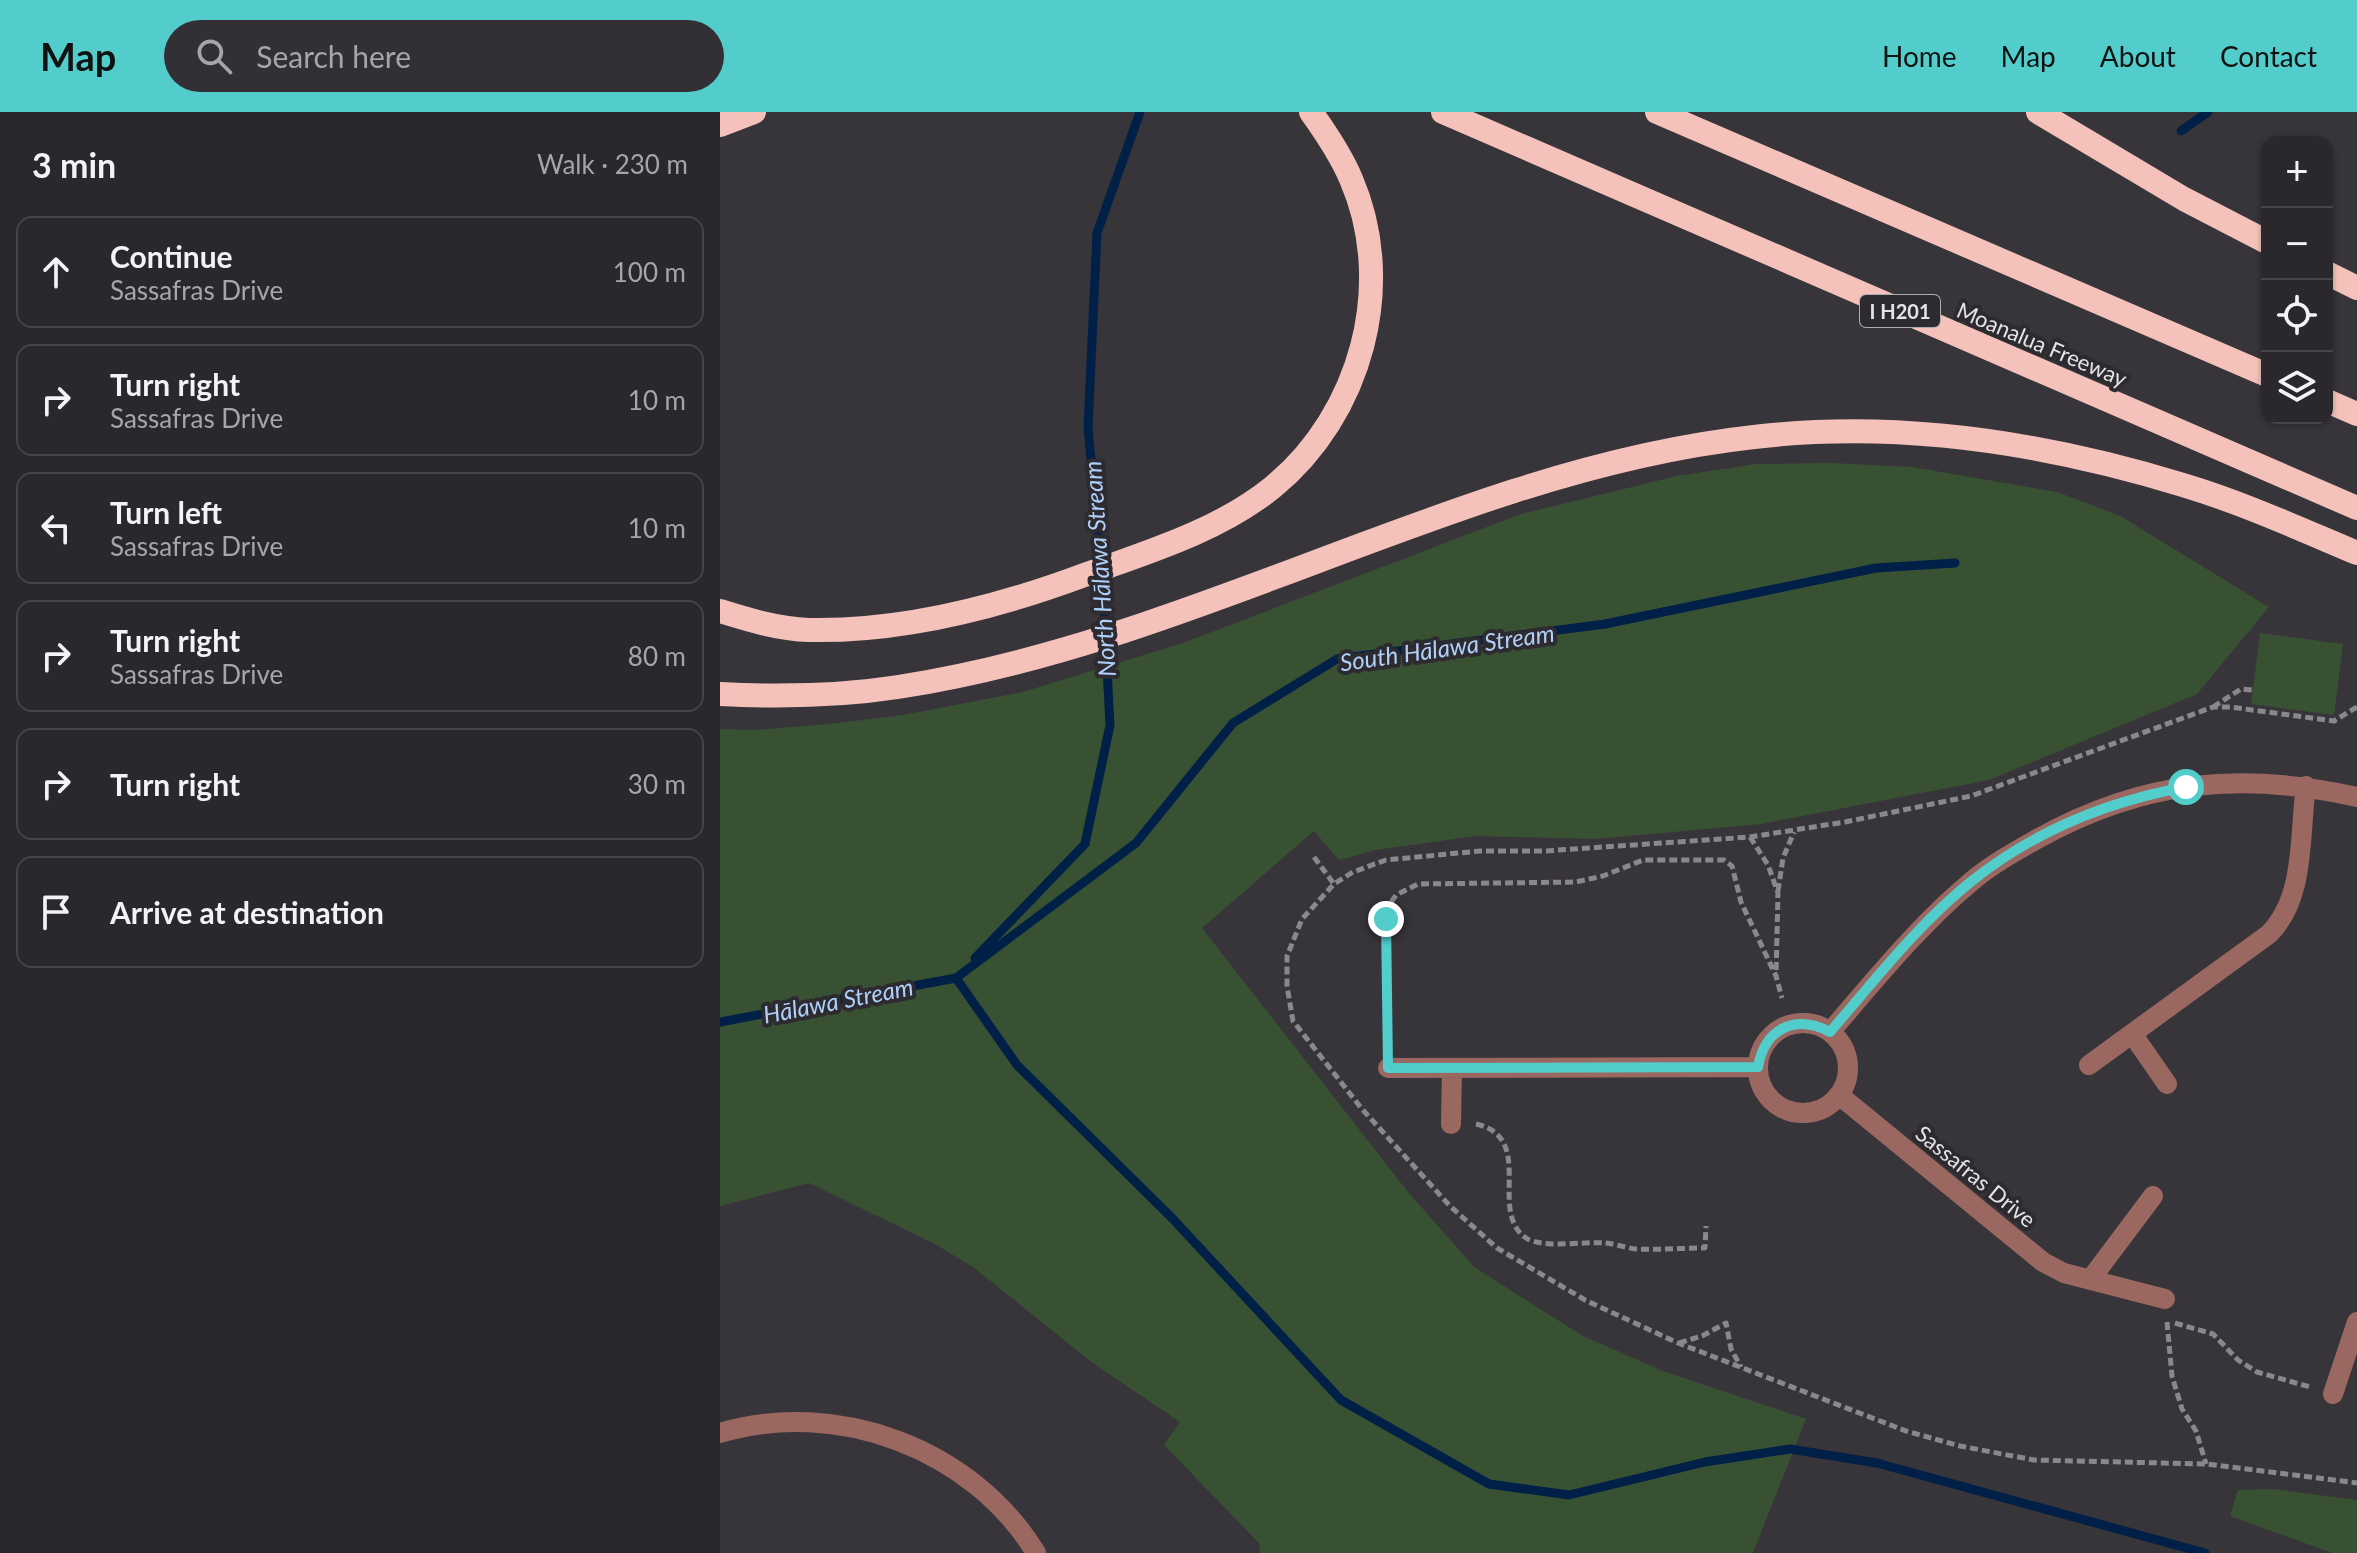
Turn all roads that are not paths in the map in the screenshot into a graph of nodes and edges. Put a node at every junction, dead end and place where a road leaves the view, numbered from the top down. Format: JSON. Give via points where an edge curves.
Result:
{"nodes":[{"id":1,"x":754,"y":112,"type":"edge"},
{"id":2,"x":1311,"y":112,"type":"edge"},
{"id":3,"x":1443,"y":112,"type":"edge"},
{"id":4,"x":1657,"y":112,"type":"edge"},
{"id":5,"x":2038,"y":112,"type":"edge"},
{"id":6,"x":720,"y":125,"type":"edge"},
{"id":7,"x":2261,"y":239,"type":"edge"},
{"id":8,"x":2333,"y":276,"type":"edge"},
{"id":9,"x":2357,"y":288,"type":"edge"},
{"id":10,"x":2261,"y":372,"type":"edge"},
{"id":11,"x":2333,"y":404,"type":"edge"},
{"id":12,"x":2357,"y":414,"type":"edge"},
{"id":13,"x":2357,"y":508,"type":"edge"},
{"id":14,"x":2357,"y":553,"type":"edge"},
{"id":15,"x":720,"y":611,"type":"edge"},
{"id":16,"x":720,"y":694,"type":"edge"},
{"id":17,"x":2306,"y":786,"type":"junction"},
{"id":18,"x":2357,"y":797,"type":"edge"},
{"id":19,"x":1830,"y":1032,"type":"junction"},
{"id":20,"x":2133,"y":1035,"type":"junction"},
{"id":21,"x":2089,"y":1065,"type":"dead end"},
{"id":22,"x":1758,"y":1067,"type":"junction"},
{"id":23,"x":1388,"y":1068,"type":"road end"},
{"id":24,"x":1452,"y":1068,"type":"junction"},
{"id":25,"x":2167,"y":1084,"type":"dead end"},
{"id":26,"x":1839,"y":1095,"type":"junction"},
{"id":27,"x":1451,"y":1124,"type":"road end"},
{"id":28,"x":2153,"y":1196,"type":"dead end"},
{"id":29,"x":2090,"y":1280,"type":"junction"},
{"id":30,"x":2162,"y":1309,"type":"road end"},
{"id":31,"x":2357,"y":1322,"type":"edge"},
{"id":32,"x":2333,"y":1394,"type":"road end"},
{"id":33,"x":720,"y":1433,"type":"edge"},
{"id":34,"x":1036,"y":1553,"type":"edge"}],
"edges":[{"from":1,"to":6,"type":"highway"},
{"from":2,"to":15,"type":"highway","via":[[1352,180],[1371,262],[1369,305],[1353,381],[1318,443],[1274,486],[1169,544],[992,606],[869,627],[808,630]]},
{"from":3,"to":13,"type":"highway","name":"Moanalua Freeway","number":"I H201"},
{"from":4,"to":10,"type":"highway"},
{"from":5,"to":7,"type":"highway"},
{"from":8,"to":9,"type":"highway"},
{"from":11,"to":12,"type":"highway"},
{"from":14,"to":16,"type":"highway","via":[[2252,508],[2064,453],[1908,434],[1756,437],[1593,467],[1056,653],[894,688]]},
{"from":17,"to":18,"type":"street"},
{"from":17,"to":19,"type":"street","via":[[2186,787],[2139,796],[2054,830],[1974,879],[1948,902]]},
{"from":17,"to":20,"type":"street","via":[[2295,885],[2280,923]]},
{"from":19,"to":22,"type":"street","via":[[1804,1023],[1777,1031],[1760,1054]]},
{"from":19,"to":26,"type":"street","via":[[1840,1042],[1848,1069]]},
{"from":20,"to":21,"type":"street"},
{"from":20,"to":25,"type":"street"},
{"from":22,"to":24,"type":"street"},
{"from":22,"to":26,"type":"street","via":[[1766,1094],[1789,1111],[1816,1111]]},
{"from":23,"to":24,"type":"street"},
{"from":24,"to":27,"type":"street"},
{"from":26,"to":29,"type":"street","name":"Sassafras Drive","via":[[2043,1262]]},
{"from":28,"to":29,"type":"street"},
{"from":29,"to":30,"type":"street","name":"Sassafras Drive"},
{"from":31,"to":32,"type":"street"},
{"from":33,"to":34,"type":"street","via":[[746,1425],[798,1422],[841,1426],[924,1450],[982,1488]]}]}
